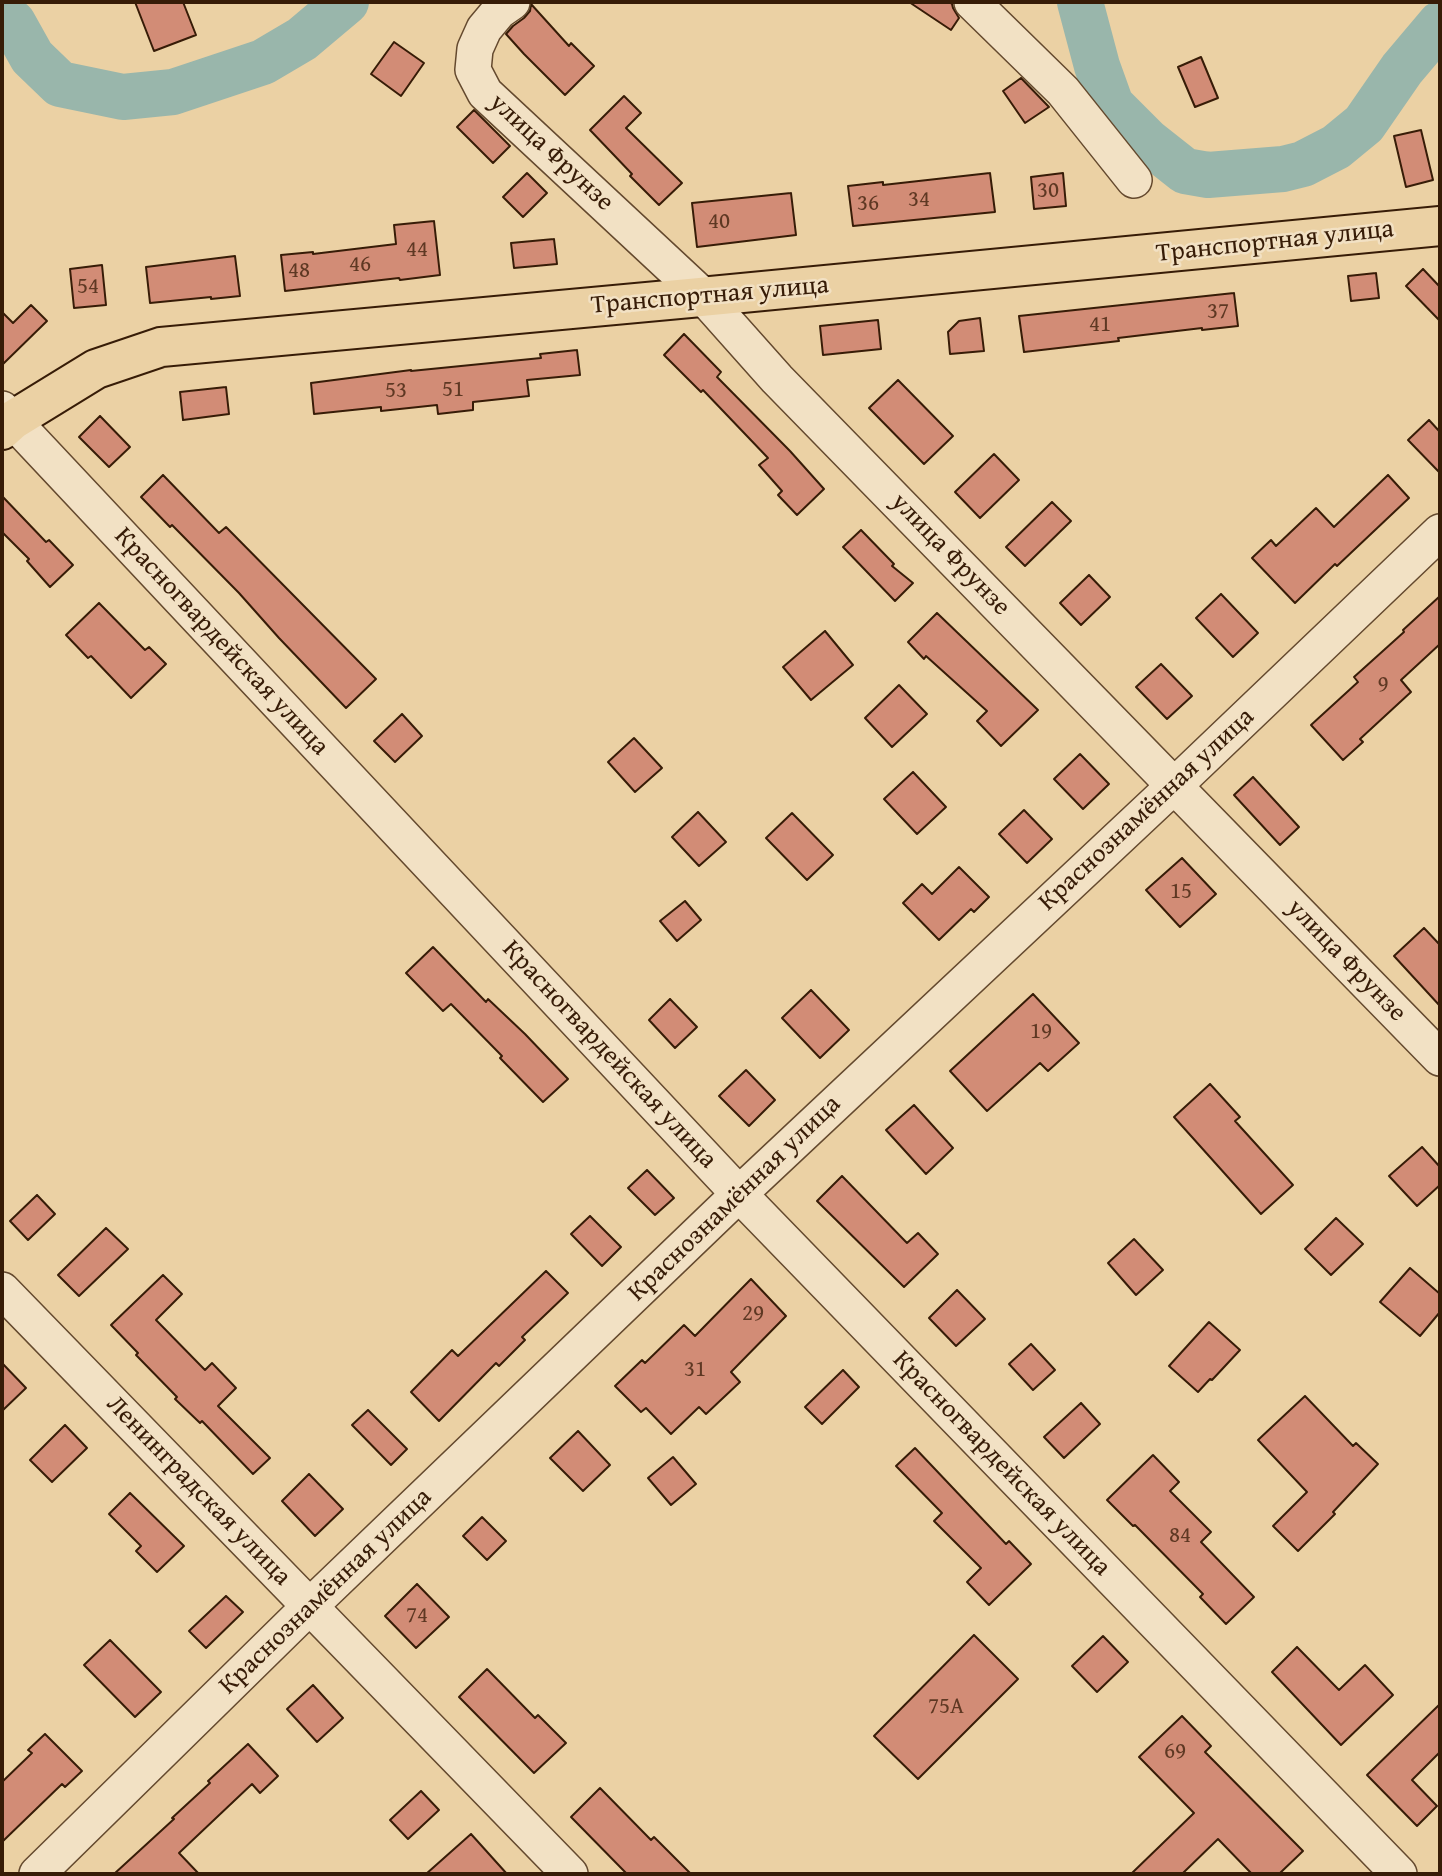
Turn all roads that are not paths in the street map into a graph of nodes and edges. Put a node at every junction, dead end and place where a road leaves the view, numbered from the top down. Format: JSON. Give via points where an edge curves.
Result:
{"nodes":[{"id":1,"x":512,"y":2,"type":"edge"},
{"id":2,"x":972,"y":2,"type":"edge"},
{"id":3,"x":1134,"y":180,"type":"dead end"},
{"id":4,"x":1440,"y":226,"type":"edge"},
{"id":5,"x":704,"y":297,"type":"junction"},
{"id":6,"x":5,"y":420,"type":"edge"},
{"id":7,"x":1440,"y":532,"type":"edge"},
{"id":8,"x":1175,"y":785,"type":"junction"},
{"id":9,"x":1440,"y":1058,"type":"edge"},
{"id":10,"x":739,"y":1194,"type":"junction"},
{"id":11,"x":2,"y":1290,"type":"edge"},
{"id":12,"x":310,"y":1606,"type":"junction"},
{"id":13,"x":37,"y":1874,"type":"edge"},
{"id":14,"x":570,"y":1874,"type":"edge"},
{"id":15,"x":1399,"y":1874,"type":"edge"}],
"edges":[{"from":1,"to":5,"type":"street","name":"улица Фрунзе","via":[[484,29],[475,49],[473,70],[485,93]]},
{"from":2,"to":3,"type":"street","via":[[1063,91]]},
{"from":4,"to":5,"type":"main road","name":"Транспортная улица"},
{"from":5,"to":6,"type":"main road","name":"Транспортная улица","via":[[161,347],[96,369]]},
{"from":5,"to":8,"type":"street","name":"улица Фрунзе","via":[[777,379]]},
{"from":6,"to":10,"type":"street","name":"Красногвардейская улица"},
{"from":7,"to":8,"type":"street","name":"Краснознамённая улица"},
{"from":8,"to":9,"type":"street","name":"улица Фрунзе"},
{"from":8,"to":10,"type":"street","name":"Краснознамённая улица"},
{"from":10,"to":12,"type":"street","name":"Краснознамённая улица"},
{"from":10,"to":15,"type":"street","name":"Красногвардейская улица"},
{"from":11,"to":12,"type":"street","name":"Ленинградская улица"},
{"from":12,"to":13,"type":"street","name":"Краснознамённая улица"},
{"from":12,"to":14,"type":"street","name":"Ленинградская улица"}]}
